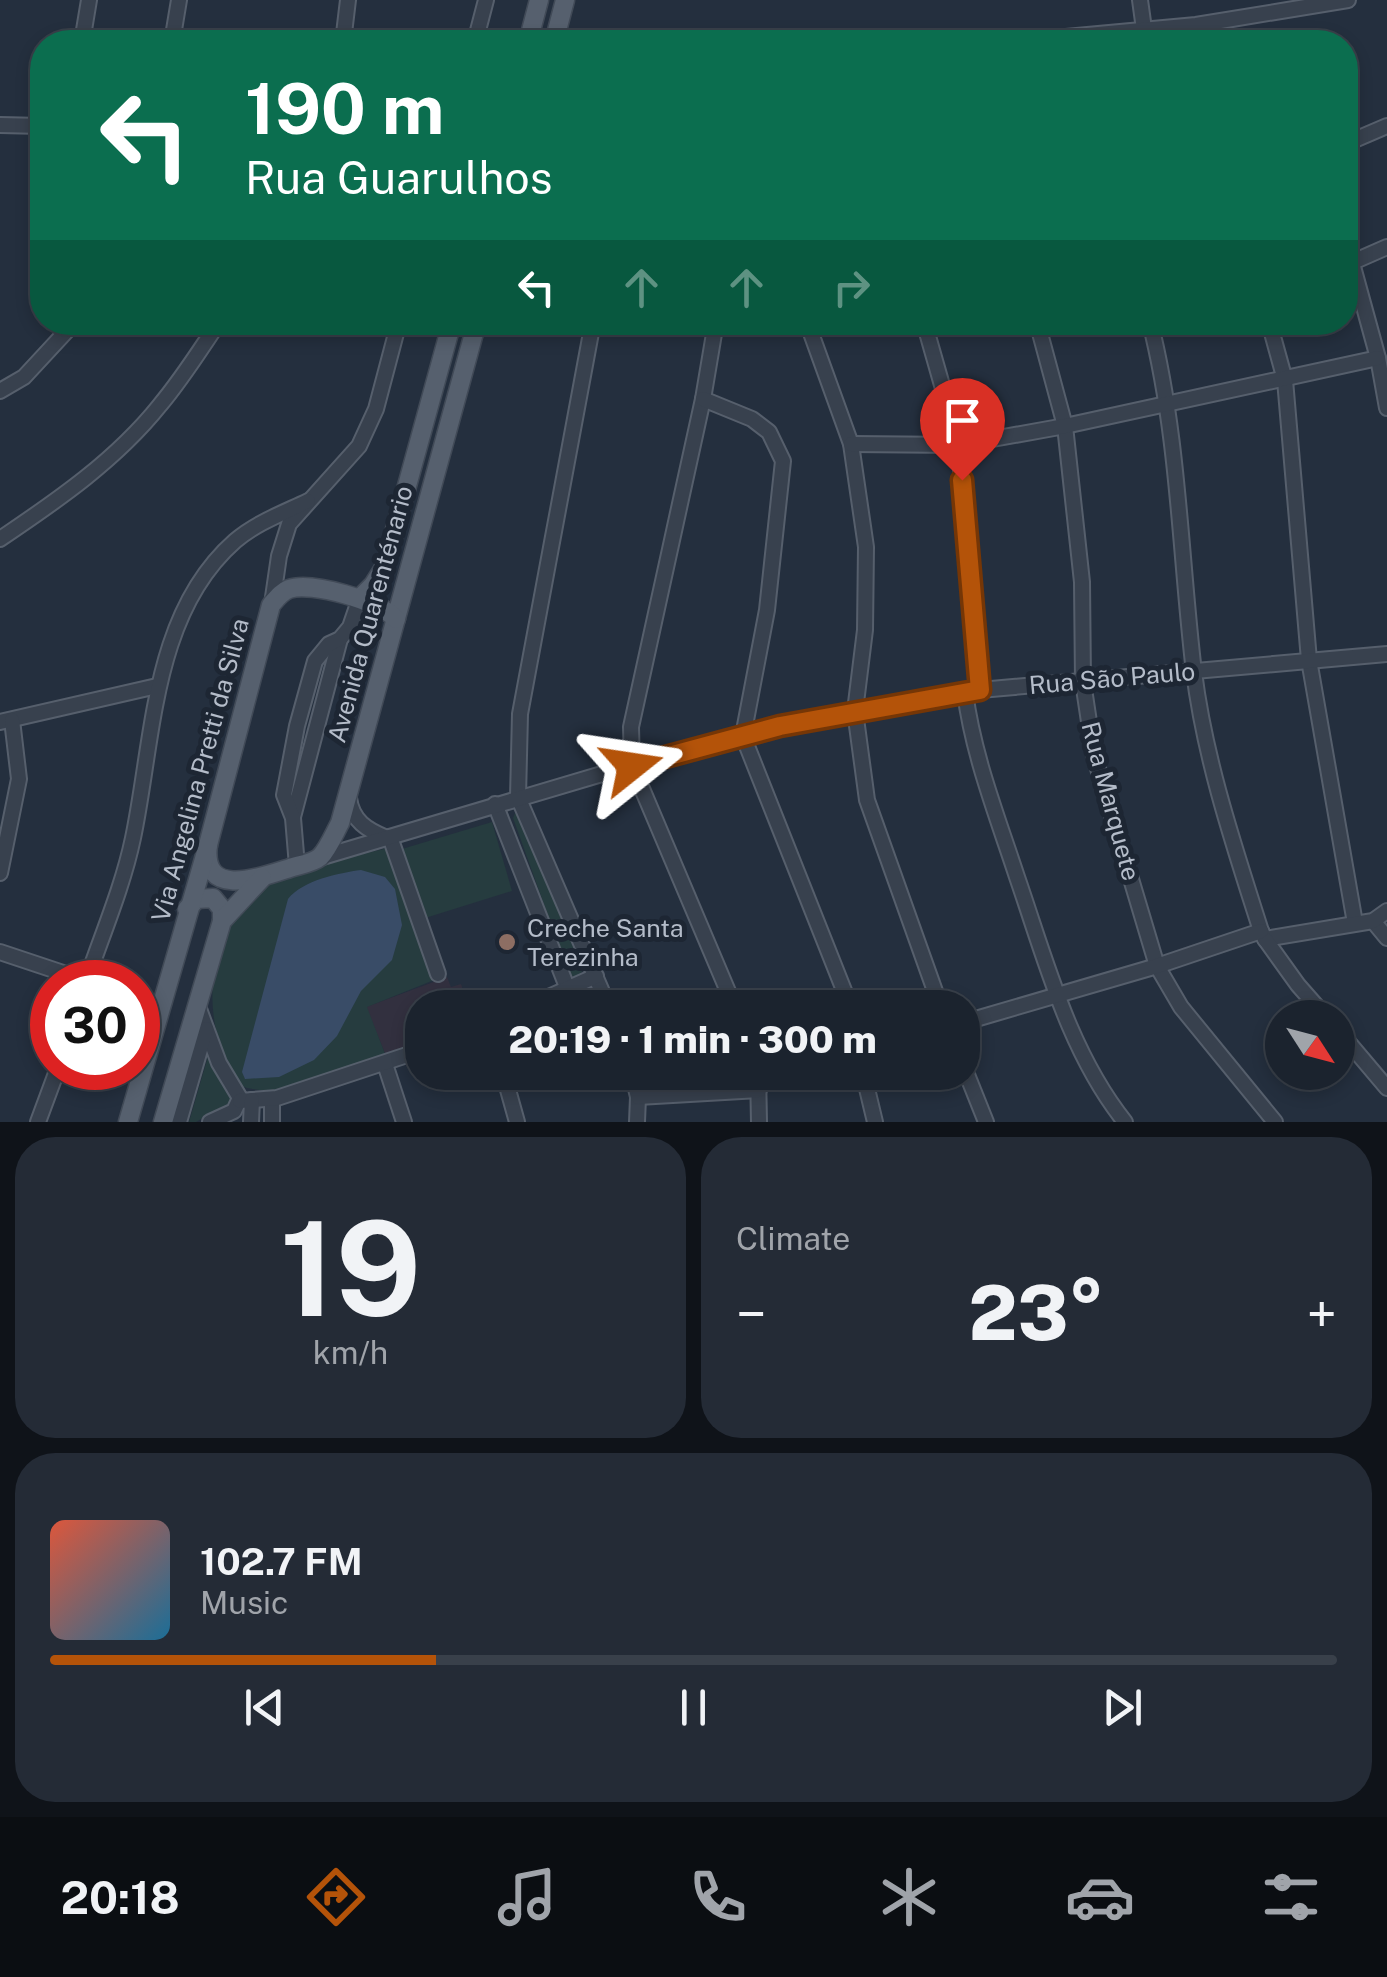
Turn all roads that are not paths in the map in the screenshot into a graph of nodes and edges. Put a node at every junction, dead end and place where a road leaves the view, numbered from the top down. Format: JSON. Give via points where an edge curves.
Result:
{"nodes":[{"id":1,"x":89,"y":0,"type":"edge"},
{"id":2,"x":179,"y":0,"type":"edge"},
{"id":3,"x":348,"y":0,"type":"edge"},
{"id":4,"x":486,"y":0,"type":"edge"},
{"id":5,"x":539,"y":0,"type":"edge"},
{"id":6,"x":566,"y":0,"type":"edge"},
{"id":7,"x":1140,"y":0,"type":"edge"},
{"id":8,"x":1348,"y":0,"type":"edge"},
{"id":9,"x":1196,"y":26,"type":"junction"},
{"id":10,"x":84,"y":30,"type":"edge"},
{"id":11,"x":174,"y":30,"type":"edge"},
{"id":12,"x":345,"y":30,"type":"edge"},
{"id":13,"x":478,"y":30,"type":"edge"},
{"id":14,"x":531,"y":30,"type":"edge"},
{"id":15,"x":557,"y":30,"type":"edge"},
{"id":16,"x":1144,"y":30,"type":"joint"},
{"id":17,"x":1196,"y":30,"type":"edge"},
{"id":18,"x":0,"y":126,"type":"edge"},
{"id":19,"x":30,"y":126,"type":"edge"},
{"id":20,"x":1387,"y":126,"type":"edge"},
{"id":21,"x":1358,"y":138,"type":"edge"},
{"id":22,"x":1387,"y":248,"type":"edge"},
{"id":23,"x":1358,"y":260,"type":"edge"},
{"id":24,"x":1358,"y":295,"type":"edge"},
{"id":25,"x":62,"y":335,"type":"edge"},
{"id":26,"x":210,"y":335,"type":"edge"},
{"id":27,"x":396,"y":335,"type":"edge"},
{"id":28,"x":448,"y":335,"type":"edge"},
{"id":29,"x":474,"y":335,"type":"edge"},
{"id":30,"x":591,"y":335,"type":"edge"},
{"id":31,"x":714,"y":335,"type":"edge"},
{"id":32,"x":812,"y":335,"type":"edge"},
{"id":33,"x":928,"y":335,"type":"edge"},
{"id":34,"x":1040,"y":335,"type":"edge"},
{"id":35,"x":1153,"y":335,"type":"edge"},
{"id":36,"x":1273,"y":335,"type":"edge"},
{"id":37,"x":1378,"y":358,"type":"junction"},
{"id":38,"x":1285,"y":380,"type":"junction"},
{"id":39,"x":0,"y":391,"type":"edge"},
{"id":40,"x":703,"y":398,"type":"junction"},
{"id":41,"x":1168,"y":404,"type":"junction"},
{"id":42,"x":1387,"y":408,"type":"edge"},
{"id":43,"x":1065,"y":426,"type":"junction"},
{"id":44,"x":851,"y":444,"type":"junction"},
{"id":45,"x":959,"y":444,"type":"junction"},
{"id":46,"x":308,"y":500,"type":"junction"},
{"id":47,"x":0,"y":539,"type":"edge"},
{"id":48,"x":360,"y":598,"type":"junction"},
{"id":49,"x":272,"y":605,"type":"junction"},
{"id":50,"x":396,"y":619,"type":"junction"},
{"id":51,"x":1387,"y":654,"type":"edge"},
{"id":52,"x":1309,"y":660,"type":"junction"},
{"id":53,"x":1194,"y":670,"type":"junction"},
{"id":54,"x":1083,"y":682,"type":"junction"},
{"id":55,"x":158,"y":686,"type":"junction"},
{"id":56,"x":972,"y":691,"type":"junction"},
{"id":57,"x":856,"y":711,"type":"junction"},
{"id":58,"x":6,"y":721,"type":"edge"},
{"id":59,"x":743,"y":736,"type":"junction"},
{"id":60,"x":632,"y":766,"type":"junction"},
{"id":61,"x":348,"y":790,"type":"junction"},
{"id":62,"x":518,"y":797,"type":"junction"},
{"id":63,"x":495,"y":804,"type":"junction"},
{"id":64,"x":388,"y":838,"type":"junction"},
{"id":65,"x":208,"y":845,"type":"junction"},
{"id":66,"x":319,"y":858,"type":"junction"},
{"id":67,"x":297,"y":866,"type":"junction"},
{"id":68,"x":0,"y":873,"type":"edge"},
{"id":69,"x":262,"y":878,"type":"junction"},
{"id":70,"x":188,"y":909,"type":"junction"},
{"id":71,"x":1387,"y":911,"type":"edge"},
{"id":72,"x":222,"y":921,"type":"junction"},
{"id":73,"x":1373,"y":921,"type":"junction"},
{"id":74,"x":1355,"y":923,"type":"junction"},
{"id":75,"x":1263,"y":935,"type":"junction"},
{"id":76,"x":1387,"y":938,"type":"edge"},
{"id":77,"x":0,"y":952,"type":"edge"},
{"id":78,"x":93,"y":960,"type":"edge"},
{"id":79,"x":30,"y":962,"type":"edge"},
{"id":80,"x":1157,"y":966,"type":"junction"},
{"id":81,"x":438,"y":974,"type":"dead end"},
{"id":82,"x":596,"y":976,"type":"junction"},
{"id":83,"x":566,"y":987,"type":"junction"},
{"id":84,"x":560,"y":990,"type":"edge"},
{"id":85,"x":602,"y":990,"type":"edge"},
{"id":86,"x":727,"y":990,"type":"edge"},
{"id":87,"x":844,"y":990,"type":"edge"},
{"id":88,"x":936,"y":990,"type":"edge"},
{"id":89,"x":1057,"y":994,"type":"junction"},
{"id":90,"x":1311,"y":1000,"type":"edge"},
{"id":91,"x":198,"y":1008,"type":"junction"},
{"id":92,"x":980,"y":1018,"type":"edge"},
{"id":93,"x":206,"y":1029,"type":"junction"},
{"id":94,"x":1355,"y":1050,"type":"edge"},
{"id":95,"x":405,"y":1057,"type":"edge"},
{"id":96,"x":386,"y":1064,"type":"junction"},
{"id":97,"x":1387,"y":1088,"type":"edge"},
{"id":98,"x":50,"y":1090,"type":"edge"},
{"id":99,"x":508,"y":1090,"type":"edge"},
{"id":100,"x":636,"y":1090,"type":"edge"},
{"id":101,"x":688,"y":1090,"type":"edge"},
{"id":102,"x":759,"y":1090,"type":"edge"},
{"id":103,"x":867,"y":1090,"type":"edge"},
{"id":104,"x":973,"y":1090,"type":"edge"},
{"id":105,"x":638,"y":1097,"type":"junction"},
{"id":106,"x":272,"y":1098,"type":"junction"},
{"id":107,"x":246,"y":1101,"type":"junction"},
{"id":108,"x":38,"y":1122,"type":"edge"},
{"id":109,"x":128,"y":1122,"type":"edge"},
{"id":110,"x":163,"y":1122,"type":"edge"},
{"id":111,"x":179,"y":1122,"type":"edge"},
{"id":112,"x":210,"y":1122,"type":"edge"},
{"id":113,"x":251,"y":1122,"type":"edge"},
{"id":114,"x":272,"y":1122,"type":"edge"},
{"id":115,"x":404,"y":1122,"type":"edge"},
{"id":116,"x":517,"y":1122,"type":"edge"},
{"id":117,"x":637,"y":1122,"type":"edge"},
{"id":118,"x":760,"y":1122,"type":"edge"},
{"id":119,"x":875,"y":1122,"type":"edge"},
{"id":120,"x":986,"y":1122,"type":"edge"},
{"id":121,"x":1126,"y":1122,"type":"edge"},
{"id":122,"x":1275,"y":1122,"type":"edge"}],
"edges":[{"from":1,"to":10,"type":"street"},
{"from":2,"to":11,"type":"street"},
{"from":3,"to":12,"type":"street"},
{"from":4,"to":13,"type":"street"},
{"from":5,"to":14,"type":"main road"},
{"from":6,"to":15,"type":"main road"},
{"from":7,"to":16,"type":"street"},
{"from":8,"to":9,"type":"street"},
{"from":9,"to":16,"type":"street"},
{"from":9,"to":17,"type":"street"},
{"from":18,"to":19,"type":"street"},
{"from":20,"to":21,"type":"street"},
{"from":22,"to":23,"type":"street"},
{"from":24,"to":37,"type":"street"},
{"from":25,"to":39,"type":"street"},
{"from":26,"to":47,"type":"street","via":[[118,451]]},
{"from":27,"to":46,"type":"street","via":[[359,446]]},
{"from":28,"to":48,"type":"main road","via":[[385,566]]},
{"from":29,"to":50,"type":"main road","name":"Avenida Quarenténario"},
{"from":30,"to":62,"type":"street","via":[[520,714]]},
{"from":31,"to":40,"type":"street"},
{"from":32,"to":44,"type":"street"},
{"from":33,"to":45,"type":"street"},
{"from":34,"to":43,"type":"street","name":"Rua Marquete"},
{"from":35,"to":41,"type":"street"},
{"from":36,"to":38,"type":"street"},
{"from":37,"to":38,"type":"street"},
{"from":37,"to":42,"type":"street"},
{"from":38,"to":41,"type":"street"},
{"from":38,"to":52,"type":"street"},
{"from":40,"to":59,"type":"street","via":[[769,432],[782,461],[767,610]]},
{"from":40,"to":60,"type":"street","via":[[632,727]]},
{"from":41,"to":43,"type":"street"},
{"from":41,"to":53,"type":"street"},
{"from":43,"to":45,"type":"street"},
{"from":43,"to":54,"type":"street","name":"Rua Marquete","via":[[1082,582]]},
{"from":44,"to":45,"type":"street"},
{"from":44,"to":57,"type":"street","via":[[866,547],[866,630]]},
{"from":45,"to":56,"type":"street"},
{"from":46,"to":49,"type":"street","via":[[282,540]]},
{"from":46,"to":55,"type":"street","via":[[251,528],[210,568],[177,628]]},
{"from":48,"to":49,"type":"main road","via":[[294,588]]},
{"from":48,"to":50,"type":"main road"},
{"from":48,"to":67,"type":"street","via":[[350,626],[315,661],[298,726],[284,796]]},
{"from":49,"to":65,"type":"main road","name":"Via Angelina Pretti da Silva"},
{"from":50,"to":61,"type":"main road","name":"Avenida Quarenténario"},
{"from":51,"to":52,"type":"street","name":"Rua São Paulo"},
{"from":52,"to":53,"type":"street","name":"Rua São Paulo"},
{"from":52,"to":74,"type":"street"},
{"from":53,"to":54,"type":"street","name":"Rua São Paulo"},
{"from":53,"to":75,"type":"street","via":[[1218,795]]},
{"from":54,"to":56,"type":"street","name":"Rua São Paulo"},
{"from":54,"to":80,"type":"street","name":"Rua Marquete","via":[[1094,755]]},
{"from":55,"to":58,"type":"street"},
{"from":55,"to":78,"type":"street","via":[[132,843]]},
{"from":56,"to":57,"type":"street","name":"Rua São Paulo"},
{"from":56,"to":89,"type":"street","via":[[969,725]]},
{"from":57,"to":59,"type":"street","name":"Rua São Paulo"},
{"from":57,"to":88,"type":"street","via":[[867,800]]},
{"from":58,"to":68,"type":"street","via":[[19,779]]},
{"from":59,"to":60,"type":"street","name":"Rua São Paulo"},
{"from":59,"to":87,"type":"street"},
{"from":60,"to":62,"type":"street","name":"Rua São Paulo"},
{"from":60,"to":86,"type":"street"},
{"from":61,"to":64,"type":"street","via":[[356,819]]},
{"from":61,"to":66,"type":"main road","name":"Avenida Quarenténario","via":[[340,823]]},
{"from":62,"to":63,"type":"street","name":"Rua São Paulo"},
{"from":62,"to":82,"type":"street"},
{"from":63,"to":64,"type":"street","name":"Rua São Paulo"},
{"from":63,"to":83,"type":"street"},
{"from":64,"to":66,"type":"street","name":"Rua São Paulo"},
{"from":64,"to":81,"type":"street"},
{"from":65,"to":69,"type":"main road","via":[[209,862],[220,877]]},
{"from":65,"to":70,"type":"main road","name":"Via Angelina Pretti da Silva"},
{"from":66,"to":67,"type":"main road"},
{"from":67,"to":69,"type":"main road"},
{"from":69,"to":72,"type":"main road"},
{"from":70,"to":72,"type":"main road","via":[[198,898],[213,898]]},
{"from":70,"to":109,"type":"main road","name":"Via Angelina Pretti da Silva"},
{"from":71,"to":73,"type":"street"},
{"from":72,"to":91,"type":"main road"},
{"from":73,"to":74,"type":"street"},
{"from":73,"to":76,"type":"street"},
{"from":74,"to":75,"type":"street"},
{"from":75,"to":80,"type":"street"},
{"from":75,"to":90,"type":"street"},
{"from":77,"to":79,"type":"street"},
{"from":80,"to":89,"type":"street"},
{"from":80,"to":122,"type":"street","name":"Rua Marquete"},
{"from":82,"to":83,"type":"street"},
{"from":82,"to":85,"type":"street"},
{"from":83,"to":84,"type":"street"},
{"from":89,"to":92,"type":"street"},
{"from":89,"to":121,"type":"street","via":[[1099,1088]]},
{"from":91,"to":93,"type":"street"},
{"from":91,"to":110,"type":"main road"},
{"from":93,"to":107,"type":"street"},
{"from":93,"to":111,"type":"street"},
{"from":94,"to":97,"type":"street"},
{"from":95,"to":96,"type":"street"},
{"from":96,"to":106,"type":"street"},
{"from":96,"to":115,"type":"street"},
{"from":98,"to":108,"type":"street"},
{"from":99,"to":116,"type":"street"},
{"from":100,"to":105,"type":"street"},
{"from":101,"to":105,"type":"street"},
{"from":102,"to":118,"type":"street"},
{"from":103,"to":119,"type":"street"},
{"from":104,"to":120,"type":"street"},
{"from":105,"to":117,"type":"street"},
{"from":106,"to":107,"type":"street"},
{"from":106,"to":114,"type":"street"},
{"from":107,"to":112,"type":"street"},
{"from":107,"to":113,"type":"street"}]}
